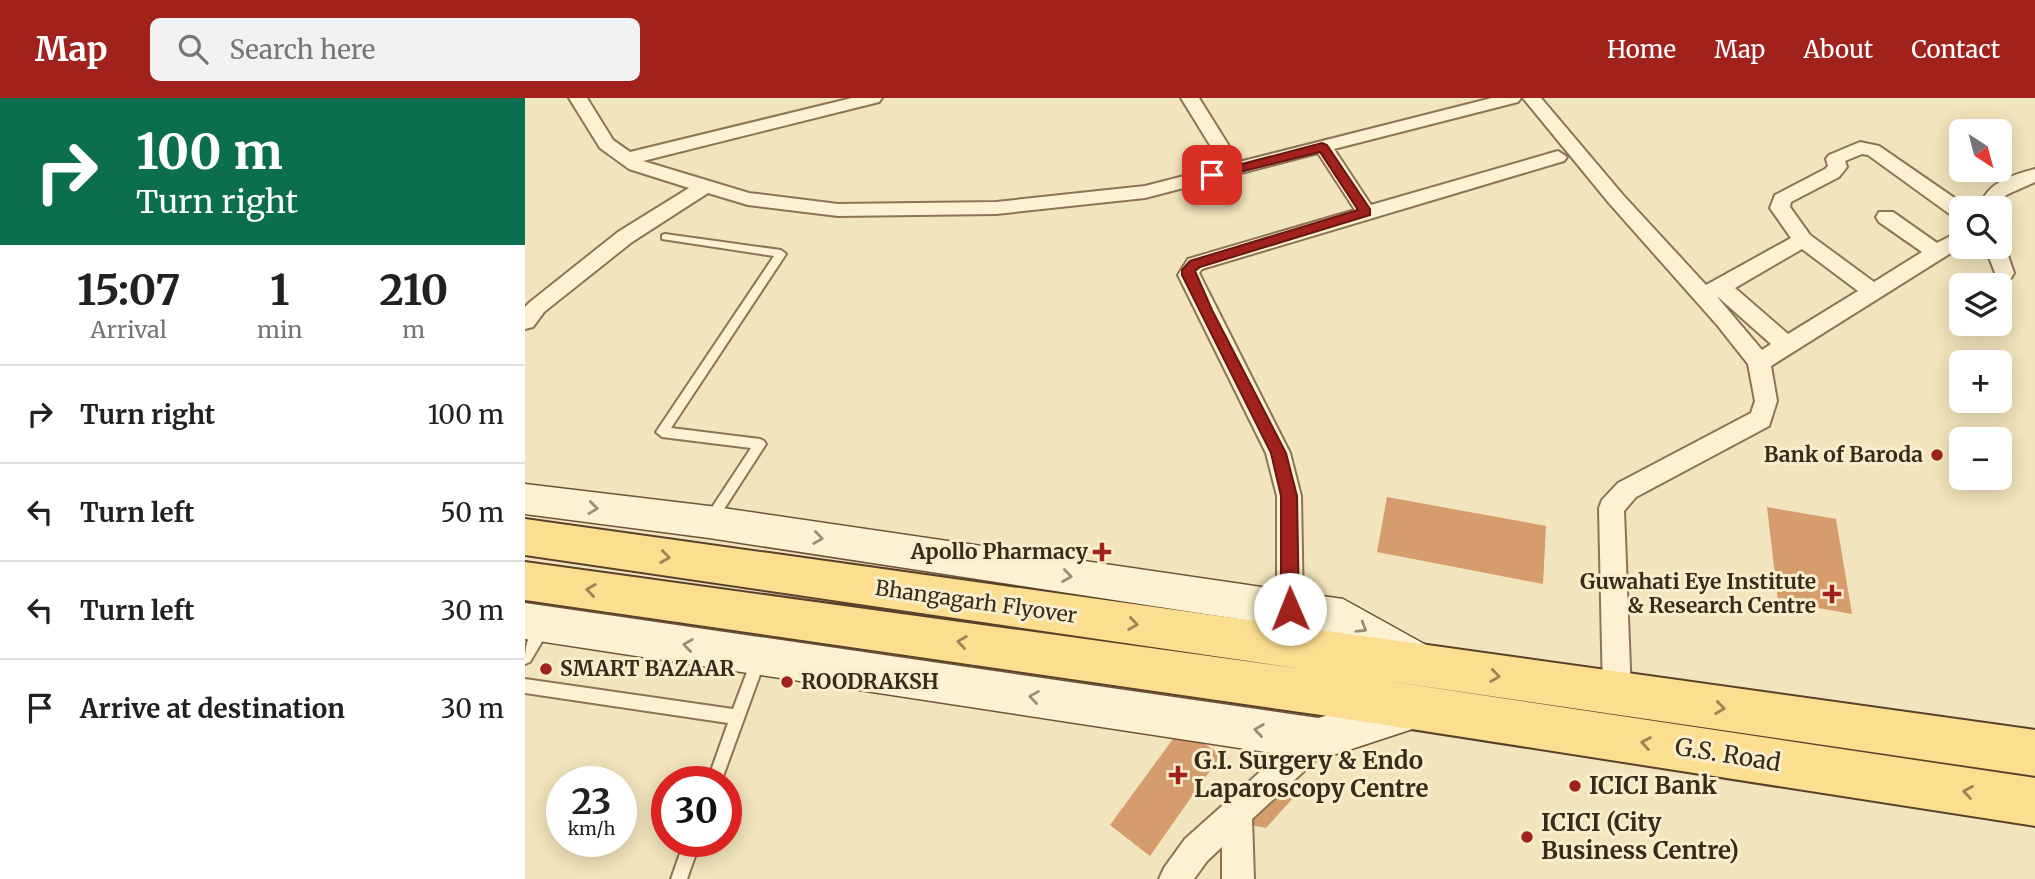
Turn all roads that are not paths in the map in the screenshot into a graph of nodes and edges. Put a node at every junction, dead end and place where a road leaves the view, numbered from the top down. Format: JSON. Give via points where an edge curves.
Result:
{"nodes":[{"id":1,"x":578,"y":98,"type":"edge"},
{"id":2,"x":873,"y":98,"type":"edge"},
{"id":3,"x":1190,"y":98,"type":"edge"},
{"id":4,"x":1438,"y":98,"type":"edge"},
{"id":5,"x":1512,"y":98,"type":"edge"},
{"id":6,"x":1532,"y":98,"type":"edge"},
{"id":7,"x":1456,"y":111,"type":"junction"},
{"id":8,"x":1322,"y":147,"type":"junction"},
{"id":9,"x":1558,"y":157,"type":"dead end"},
{"id":10,"x":627,"y":159,"type":"junction"},
{"id":11,"x":1235,"y":170,"type":"junction"},
{"id":12,"x":2035,"y":175,"type":"edge"},
{"id":13,"x":704,"y":187,"type":"junction"},
{"id":14,"x":1994,"y":196,"type":"edge"},
{"id":15,"x":1949,"y":204,"type":"edge"},
{"id":16,"x":1366,"y":212,"type":"junction"},
{"id":17,"x":1887,"y":217,"type":"dead end"},
{"id":18,"x":665,"y":236,"type":"dead end"},
{"id":19,"x":1803,"y":240,"type":"junction"},
{"id":20,"x":1949,"y":246,"type":"edge"},
{"id":21,"x":1938,"y":253,"type":"junction"},
{"id":22,"x":1999,"y":259,"type":"edge"},
{"id":23,"x":2004,"y":273,"type":"dead end"},
{"id":24,"x":1712,"y":291,"type":"junction"},
{"id":25,"x":1873,"y":292,"type":"junction"},
{"id":26,"x":525,"y":321,"type":"edge"},
{"id":27,"x":1787,"y":346,"type":"junction"},
{"id":28,"x":1759,"y":362,"type":"junction"},
{"id":29,"x":525,"y":499,"type":"edge"},
{"id":30,"x":709,"y":522,"type":"junction"},
{"id":31,"x":525,"y":537,"type":"edge"},
{"id":32,"x":525,"y":581,"type":"edge"},
{"id":33,"x":1290,"y":609,"type":"junction"},
{"id":34,"x":531,"y":639,"type":"edge"},
{"id":35,"x":759,"y":656,"type":"junction"},
{"id":36,"x":1328,"y":673,"type":"junction"},
{"id":37,"x":525,"y":686,"type":"edge"},
{"id":38,"x":1424,"y":687,"type":"junction"},
{"id":39,"x":1617,"y":694,"type":"junction"},
{"id":40,"x":745,"y":696,"type":"joint"},
{"id":41,"x":737,"y":717,"type":"junction"},
{"id":42,"x":1318,"y":738,"type":"junction"},
{"id":43,"x":2035,"y":754,"type":"edge"},
{"id":44,"x":720,"y":766,"type":"edge"},
{"id":45,"x":2030,"y":811,"type":"edge"},
{"id":46,"x":1237,"y":812,"type":"junction"},
{"id":47,"x":687,"y":857,"type":"edge"},
{"id":48,"x":679,"y":879,"type":"edge"},
{"id":49,"x":1175,"y":879,"type":"edge"},
{"id":50,"x":1238,"y":879,"type":"edge"}],
"edges":[{"from":1,"to":10,"type":"street","via":[[606,144]]},
{"from":2,"to":10,"type":"street"},
{"from":3,"to":11,"type":"street"},
{"from":4,"to":7,"type":"street"},
{"from":5,"to":7,"type":"street"},
{"from":6,"to":24,"type":"street","via":[[1616,199]]},
{"from":7,"to":8,"type":"street"},
{"from":8,"to":11,"type":"street"},
{"from":8,"to":16,"type":"street"},
{"from":9,"to":16,"type":"street"},
{"from":10,"to":13,"type":"street"},
{"from":11,"to":13,"type":"street","via":[[1145,192],[996,208],[838,210],[748,199]]},
{"from":12,"to":14,"type":"street"},
{"from":13,"to":26,"type":"street","via":[[625,237]]},
{"from":15,"to":19,"type":"street","via":[[1873,150],[1860,148],[1835,159],[1838,167],[1832,173],[1782,199],[1780,208]]},
{"from":16,"to":33,"type":"street","via":[[1195,264],[1188,275],[1278,453],[1289,496]]},
{"from":17,"to":21,"type":"street"},
{"from":18,"to":30,"type":"lane","via":[[781,254],[662,432],[760,444]]},
{"from":19,"to":24,"type":"street"},
{"from":19,"to":25,"type":"street"},
{"from":20,"to":21,"type":"street"},
{"from":21,"to":25,"type":"street"},
{"from":22,"to":23,"type":"street"},
{"from":24,"to":27,"type":"street"},
{"from":24,"to":28,"type":"street"},
{"from":25,"to":27,"type":"street"},
{"from":27,"to":28,"type":"street"},
{"from":28,"to":39,"type":"street","via":[[1766,401],[1761,419],[1627,490],[1611,509]]},
{"from":29,"to":30,"type":"main road","one_way":true},
{"from":30,"to":33,"type":"main road","one_way":true},
{"from":31,"to":36,"type":"main road","name":"Bhangagarh Flyover","one_way":true},
{"from":36,"to":32,"type":"main road","name":"Bhangagarh Flyover","one_way":true},
{"from":33,"to":38,"type":"main road","one_way":true,"via":[[1343,617]]},
{"from":35,"to":34,"type":"main road","one_way":true},
{"from":35,"to":40,"type":"lane"},
{"from":42,"to":35,"type":"main road","one_way":true},
{"from":36,"to":38,"type":"main road","name":"Bhangagarh Flyover"},
{"from":37,"to":41,"type":"lane"},
{"from":38,"to":39,"type":"main road","name":"G.S. Road","one_way":true},
{"from":38,"to":42,"type":"main road"},
{"from":45,"to":38,"type":"main road","name":"G.S. Road","one_way":true},
{"from":39,"to":43,"type":"main road","name":"G.S. Road","one_way":true},
{"from":40,"to":41,"type":"lane"},
{"from":41,"to":44,"type":"lane"},
{"from":42,"to":46,"type":"street"},
{"from":46,"to":49,"type":"street","via":[[1196,850]]},
{"from":46,"to":50,"type":"street"},
{"from":47,"to":48,"type":"lane"}]}
